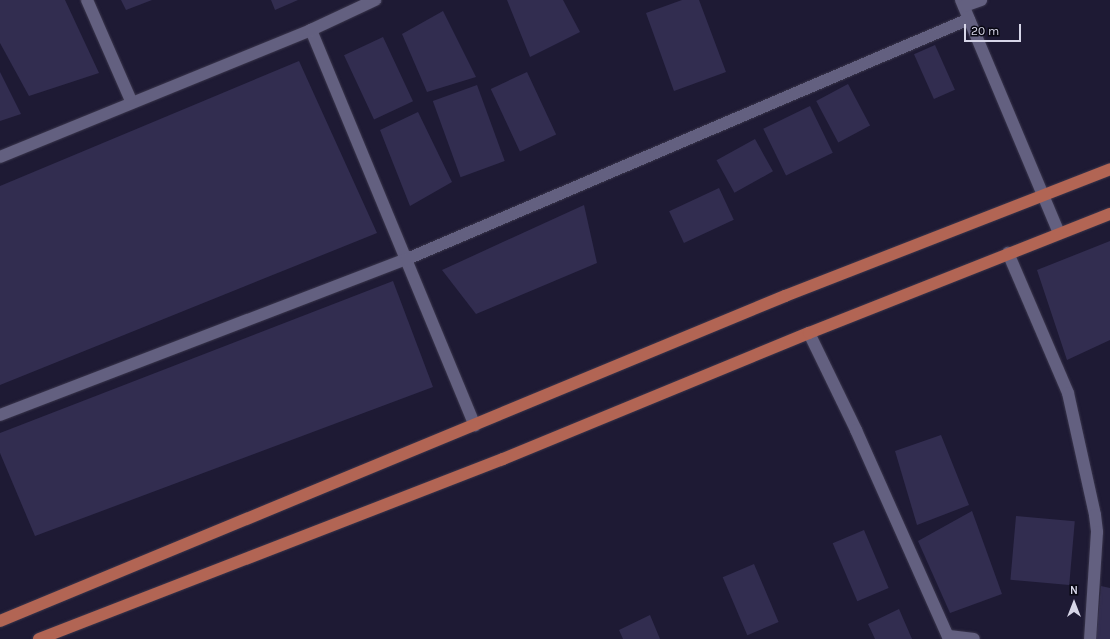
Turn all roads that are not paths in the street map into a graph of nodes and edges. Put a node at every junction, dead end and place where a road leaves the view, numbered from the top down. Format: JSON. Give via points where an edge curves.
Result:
{"nodes":[{"id":1,"x":87,"y":0,"type":"edge"},
{"id":2,"x":375,"y":0,"type":"edge"},
{"id":3,"x":981,"y":0,"type":"edge"},
{"id":4,"x":963,"y":3,"type":"edge"},
{"id":5,"x":969,"y":18,"type":"junction"},
{"id":6,"x":311,"y":30,"type":"junction"},
{"id":7,"x":132,"y":103,"type":"junction"},
{"id":8,"x":0,"y":157,"type":"edge"},
{"id":9,"x":1110,"y":169,"type":"edge"},
{"id":10,"x":1044,"y":196,"type":"junction"},
{"id":11,"x":1110,"y":214,"type":"edge"},
{"id":12,"x":1059,"y":233,"type":"junction"},
{"id":13,"x":1008,"y":253,"type":"junction"},
{"id":14,"x":407,"y":259,"type":"junction"},
{"id":15,"x":809,"y":333,"type":"junction"},
{"id":16,"x":0,"y":415,"type":"edge"},
{"id":17,"x":475,"y":425,"type":"junction"},
{"id":18,"x":0,"y":621,"type":"edge"},
{"id":19,"x":949,"y":638,"type":"edge"},
{"id":20,"x":40,"y":639,"type":"edge"},
{"id":21,"x":974,"y":639,"type":"edge"},
{"id":22,"x":1090,"y":639,"type":"edge"}],
"edges":[{"from":1,"to":7,"type":"street"},
{"from":2,"to":6,"type":"street"},
{"from":3,"to":4,"type":"street"},
{"from":4,"to":5,"type":"street"},
{"from":5,"to":10,"type":"street"},
{"from":5,"to":14,"type":"street"},
{"from":6,"to":7,"type":"street"},
{"from":6,"to":14,"type":"street"},
{"from":7,"to":8,"type":"street"},
{"from":9,"to":10,"type":"main road"},
{"from":10,"to":12,"type":"street"},
{"from":10,"to":17,"type":"main road","via":[[785,296]]},
{"from":11,"to":12,"type":"main road"},
{"from":12,"to":13,"type":"main road"},
{"from":13,"to":15,"type":"main road"},
{"from":13,"to":22,"type":"street","via":[[1068,393],[1095,515],[1098,532]]},
{"from":14,"to":16,"type":"street"},
{"from":14,"to":17,"type":"street"},
{"from":15,"to":19,"type":"street","via":[[856,430]]},
{"from":15,"to":20,"type":"main road","via":[[503,459]]},
{"from":17,"to":18,"type":"main road"},
{"from":19,"to":21,"type":"street"}]}
